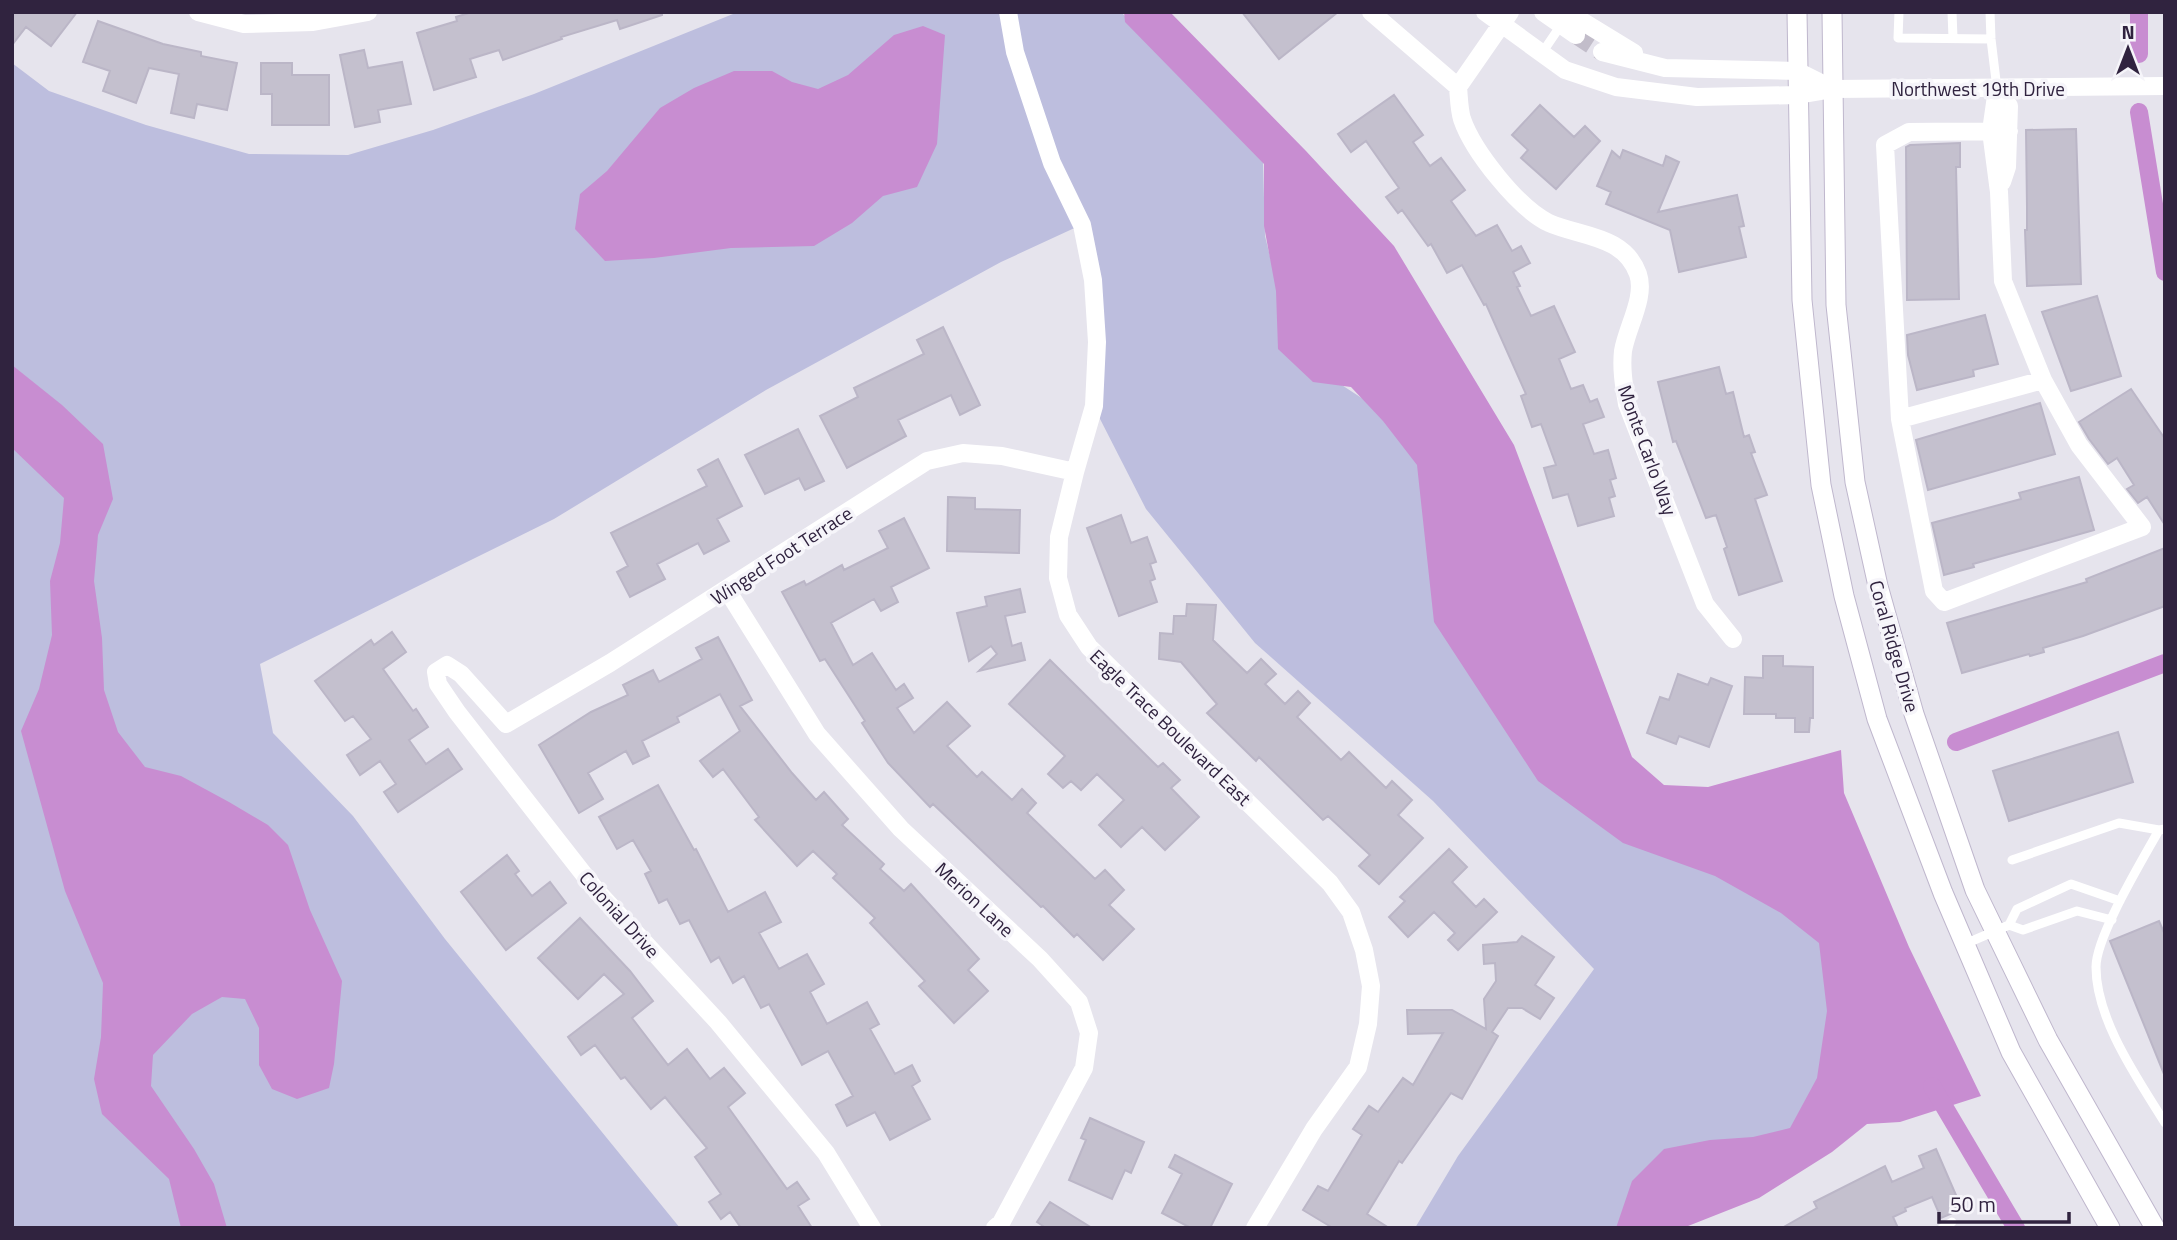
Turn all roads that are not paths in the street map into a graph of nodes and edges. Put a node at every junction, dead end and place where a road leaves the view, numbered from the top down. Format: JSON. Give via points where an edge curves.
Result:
{"nodes":[{"id":1,"x":198,"y":12,"type":"edge"},
{"id":2,"x":368,"y":12,"type":"edge"},
{"id":3,"x":1008,"y":12,"type":"edge"},
{"id":4,"x":1371,"y":12,"type":"edge"},
{"id":5,"x":1485,"y":12,"type":"edge"},
{"id":6,"x":1543,"y":12,"type":"edge"},
{"id":7,"x":1797,"y":12,"type":"edge"},
{"id":8,"x":1832,"y":12,"type":"edge"},
{"id":9,"x":1899,"y":12,"type":"edge"},
{"id":10,"x":1952,"y":12,"type":"edge"},
{"id":11,"x":1990,"y":12,"type":"edge"},
{"id":12,"x":313,"y":17,"type":"edge"},
{"id":13,"x":1505,"y":18,"type":"edge"},
{"id":14,"x":1568,"y":24,"type":"edge"},
{"id":15,"x":1953,"y":38,"type":"junction"},
{"id":16,"x":1991,"y":38,"type":"junction"},
{"id":17,"x":1602,"y":52,"type":"tunnel mouth"},
{"id":18,"x":1542,"y":54,"type":"junction"},
{"id":19,"x":1665,"y":68,"type":"junction"},
{"id":20,"x":1797,"y":71,"type":"junction"},
{"id":21,"x":2165,"y":86,"type":"edge"},
{"id":22,"x":1458,"y":87,"type":"junction"},
{"id":23,"x":1833,"y":89,"type":"junction"},
{"id":24,"x":1997,"y":89,"type":"junction"},
{"id":25,"x":1798,"y":95,"type":"junction"},
{"id":26,"x":1991,"y":131,"type":"junction"},
{"id":27,"x":2009,"y":131,"type":"junction"},
{"id":28,"x":1999,"y":192,"type":"junction"},
{"id":29,"x":2043,"y":380,"type":"junction"},
{"id":30,"x":1899,"y":419,"type":"junction"},
{"id":31,"x":1074,"y":472,"type":"junction"},
{"id":32,"x":727,"y":590,"type":"junction"},
{"id":33,"x":1733,"y":639,"type":"dead end"},
{"id":34,"x":506,"y":724,"type":"joint"},
{"id":35,"x":2162,"y":829,"type":"edge"},
{"id":36,"x":2012,"y":860,"type":"dead end"},
{"id":37,"x":2120,"y":901,"type":"junction"},
{"id":38,"x":2112,"y":920,"type":"junction"},
{"id":39,"x":2002,"y":928,"type":"junction"},
{"id":40,"x":1965,"y":944,"type":"junction"},
{"id":41,"x":2165,"y":1123,"type":"edge"},
{"id":42,"x":1952,"y":1222,"type":"dead end"},
{"id":43,"x":872,"y":1228,"type":"edge"},
{"id":44,"x":995,"y":1228,"type":"edge"},
{"id":45,"x":1255,"y":1228,"type":"edge"},
{"id":46,"x":1942,"y":1228,"type":"edge"},
{"id":47,"x":2110,"y":1228,"type":"edge"},
{"id":48,"x":2155,"y":1228,"type":"edge"}],
"edges":[{"from":1,"to":12,"type":"street","via":[[244,24]]},
{"from":2,"to":12,"type":"street"},
{"from":3,"to":31,"type":"street","name":"Eagle Trace Boulevard East","via":[[1015,52],[1052,163],[1082,225],[1093,280],[1097,342],[1094,406]]},
{"from":4,"to":22,"type":"street"},
{"from":5,"to":13,"type":"street","name":"Northwest 19th Drive"},
{"from":6,"to":14,"type":"street"},
{"from":7,"to":20,"type":"main road","name":"Coral Ridge Drive"},
{"from":8,"to":23,"type":"main road","name":"Coral Ridge Drive"},
{"from":9,"to":15,"type":"lane","via":[[1898,38]]},
{"from":10,"to":15,"type":"lane"},
{"from":11,"to":16,"type":"lane"},
{"from":13,"to":18,"type":"street","name":"Northwest 19th Drive"},
{"from":13,"to":22,"type":"street"},
{"from":14,"to":18,"type":"lane"},
{"from":14,"to":19,"type":"street"},
{"from":15,"to":16,"type":"lane"},
{"from":16,"to":24,"type":"lane"},
{"from":17,"to":19,"type":"street"},
{"from":18,"to":25,"type":"street","name":"Northwest 19th Drive","via":[[1565,70],[1616,87],[1697,97]]},
{"from":19,"to":20,"type":"street"},
{"from":20,"to":23,"type":"street"},
{"from":20,"to":25,"type":"main road","name":"Coral Ridge Drive"},
{"from":21,"to":24,"type":"street","name":"Northwest 19th Drive"},
{"from":22,"to":33,"type":"street","name":"Monte Carlo Way","via":[[1462,118],[1481,153],[1529,211],[1551,224],[1598,237],[1625,251],[1639,275],[1639,300],[1623,352],[1627,404],[1705,604]]},
{"from":23,"to":24,"type":"street","name":"Northwest 19th Drive"},
{"from":23,"to":25,"type":"street","name":"Northwest 19th Drive"},
{"from":23,"to":39,"type":"main road","name":"Coral Ridge Drive","via":[[1836,305],[1856,482],[1878,586],[1914,714],[1975,890]]},
{"from":24,"to":26,"type":"street"},
{"from":24,"to":27,"type":"street","via":[[2010,106]]},
{"from":25,"to":40,"type":"main road","name":"Coral Ridge Drive","via":[[1802,300],[1822,485],[1844,596],[1877,719]]},
{"from":26,"to":27,"type":"street"},
{"from":26,"to":28,"type":"street"},
{"from":26,"to":30,"type":"street","via":[[1909,132],[1885,145]]},
{"from":27,"to":28,"type":"street","via":[[2007,167]]},
{"from":28,"to":29,"type":"street","via":[[2003,281]]},
{"from":29,"to":30,"type":"street"},
{"from":29,"to":30,"type":"street","via":[[2079,445],[2142,527],[1944,601],[1934,591]]},
{"from":31,"to":32,"type":"street","name":"Winged Foot Terrace","via":[[1002,456],[963,453],[927,461]]},
{"from":31,"to":45,"type":"street","name":"Eagle Trace Boulevard East","via":[[1059,537],[1058,578],[1068,615],[1088,647],[1330,883],[1351,912],[1364,950],[1371,986],[1358,1067],[1314,1129]]},
{"from":32,"to":34,"type":"street","name":"Winged Foot Terrace"},
{"from":32,"to":44,"type":"street","name":"Merion Lane","via":[[817,734],[901,829],[1040,959],[1079,1002],[1088,1033],[1084,1069]]},
{"from":34,"to":43,"type":"street","name":"Colonial Drive","via":[[461,674],[447,665],[436,672],[438,684],[457,712],[596,890],[718,1022],[826,1153]]},
{"from":35,"to":36,"type":"lane","via":[[2119,823]]},
{"from":35,"to":37,"type":"lane"},
{"from":37,"to":38,"type":"lane"},
{"from":37,"to":39,"type":"lane","via":[[2071,884],[2017,909]]},
{"from":38,"to":39,"type":"lane","via":[[2077,911],[2024,930]]},
{"from":38,"to":41,"type":"lane","via":[[2096,964],[2099,993],[2121,1053]]},
{"from":39,"to":40,"type":"lane"},
{"from":39,"to":48,"type":"main road","name":"Coral Ridge Drive","via":[[2048,1040]]},
{"from":40,"to":47,"type":"main road","name":"Coral Ridge Drive","via":[[2011,1052]]},
{"from":42,"to":46,"type":"lane"}]}
